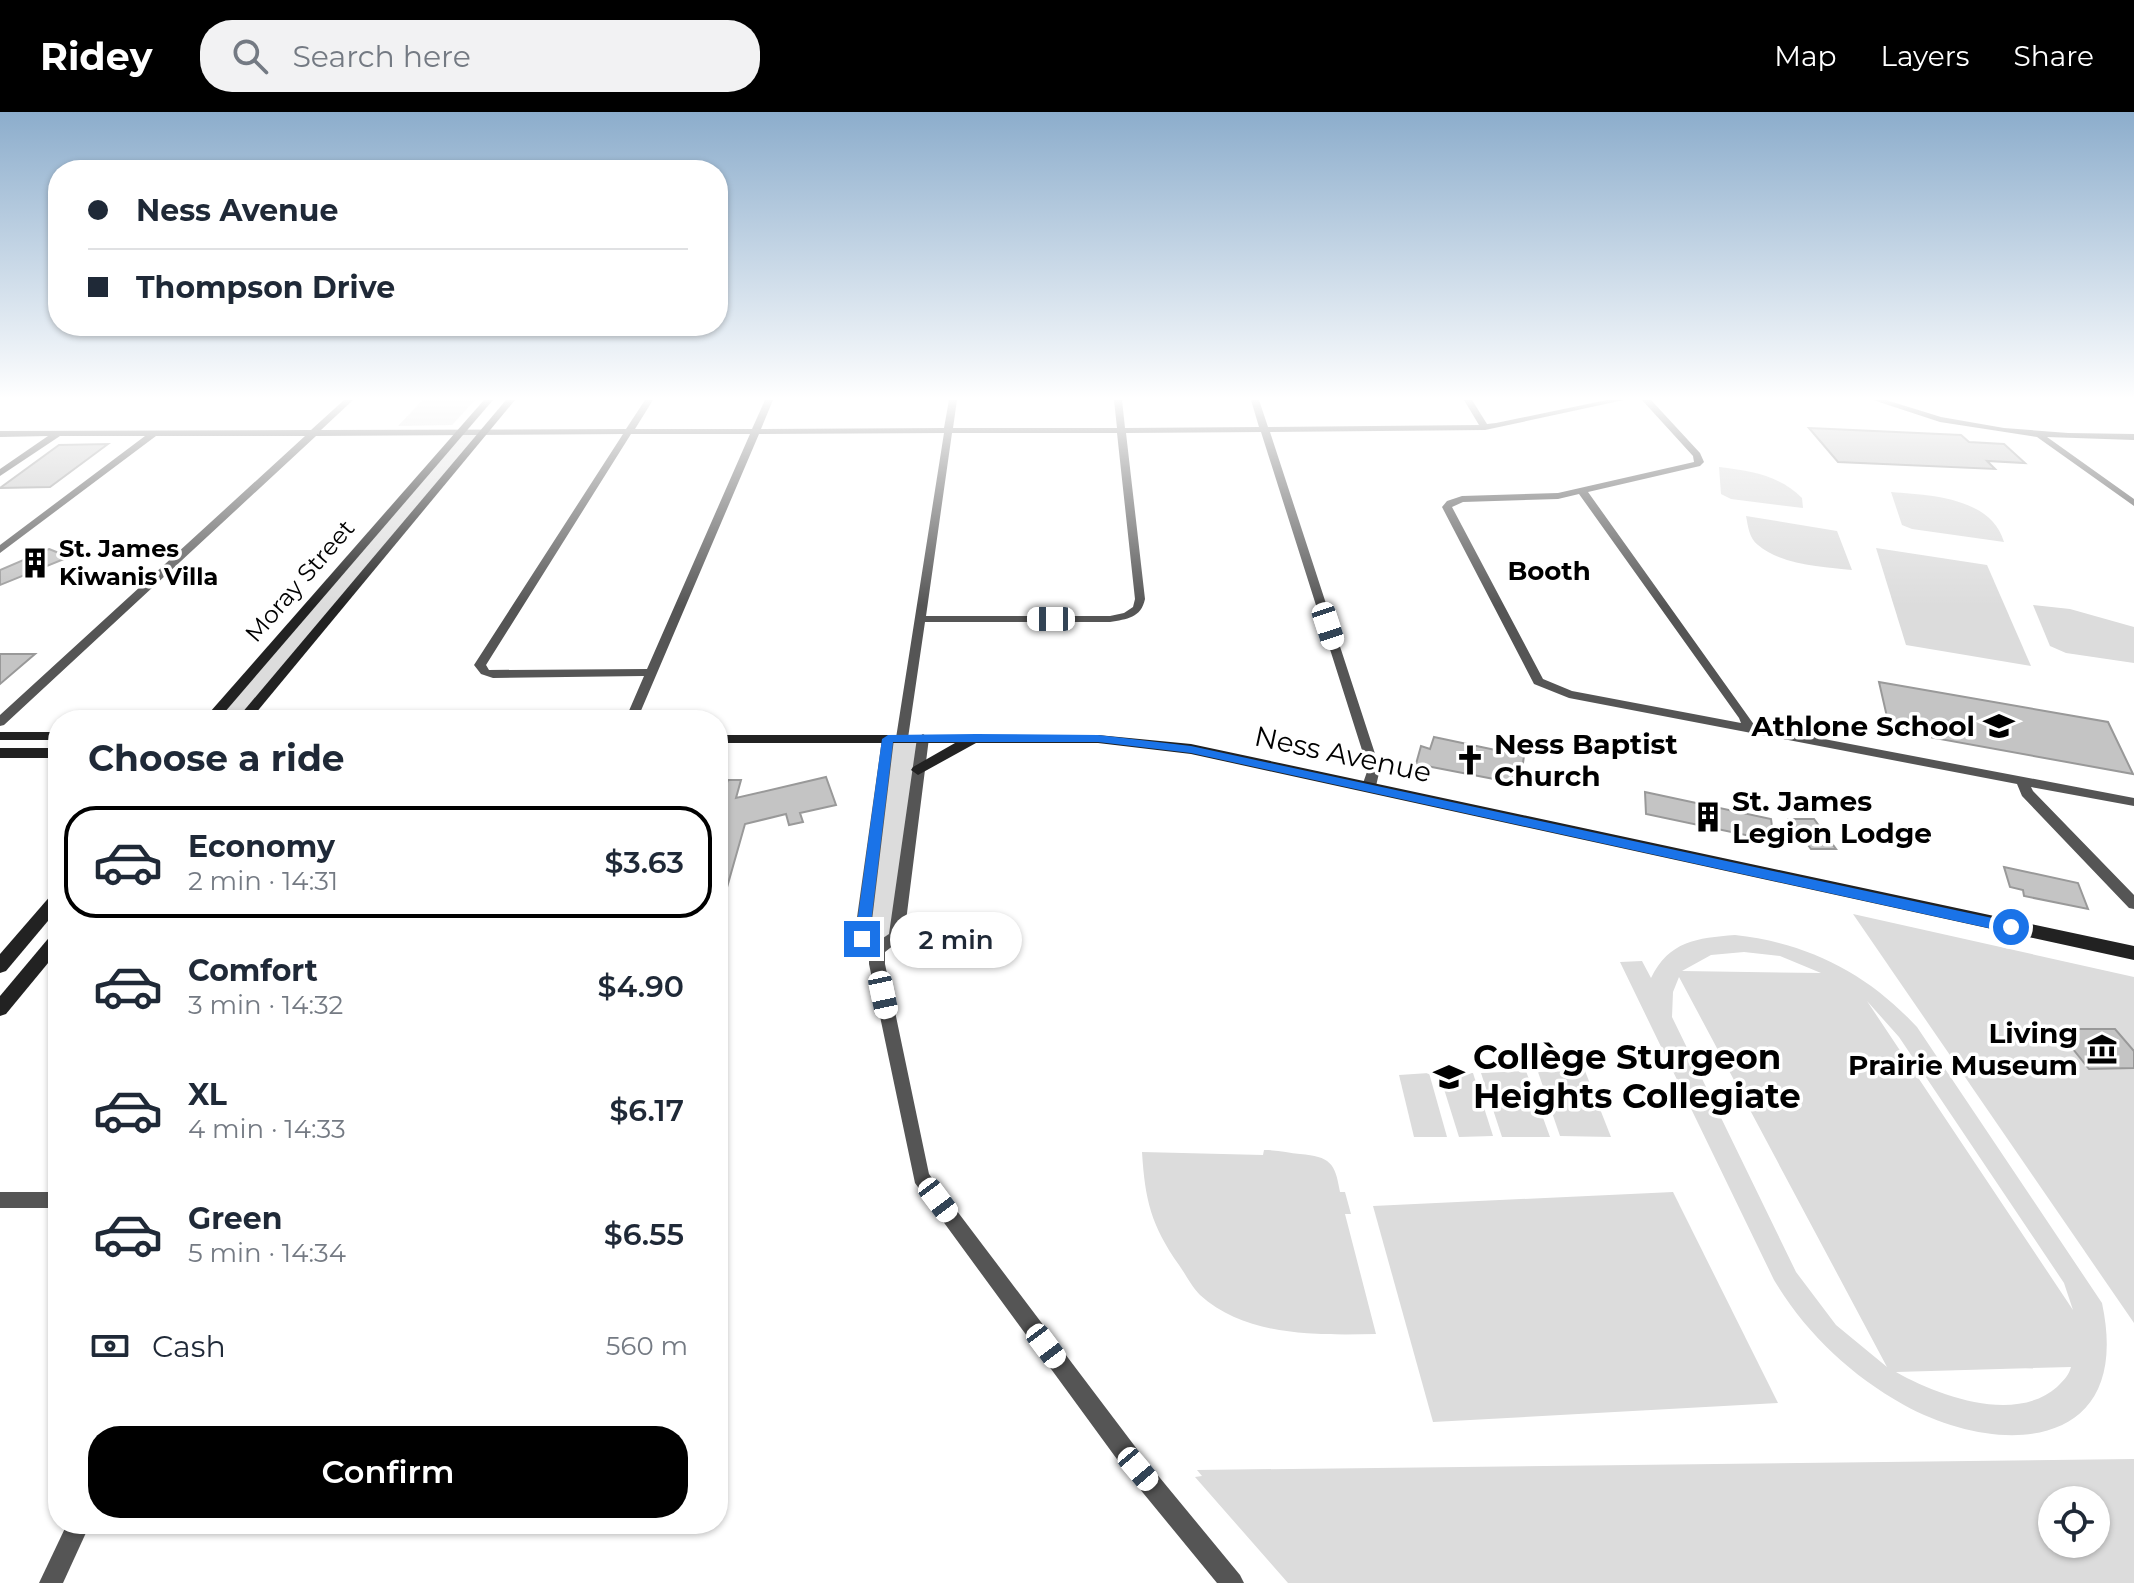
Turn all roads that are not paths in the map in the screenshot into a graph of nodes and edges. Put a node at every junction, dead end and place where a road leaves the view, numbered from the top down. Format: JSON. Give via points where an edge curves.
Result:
{"nodes":[{"id":1,"x":108,"y":469,"type":"edge"},
{"id":2,"x":274,"y":469,"type":"edge"},
{"id":3,"x":428,"y":469,"type":"edge"},
{"id":4,"x":453,"y":469,"type":"edge"},
{"id":5,"x":606,"y":469,"type":"edge"},
{"id":6,"x":741,"y":469,"type":"edge"},
{"id":7,"x":943,"y":469,"type":"edge"},
{"id":8,"x":1125,"y":469,"type":"edge"},
{"id":9,"x":1277,"y":469,"type":"edge"},
{"id":10,"x":1681,"y":469,"type":"edge"},
{"id":11,"x":2085,"y":469,"type":"edge"},
{"id":12,"x":1582,"y":491,"type":"junction"},
{"id":13,"x":1543,"y":498,"type":"junction"},
{"id":14,"x":2134,"y":503,"type":"edge"},
{"id":15,"x":1597,"y":511,"type":"junction"},
{"id":16,"x":0,"y":550,"type":"edge"},
{"id":17,"x":920,"y":619,"type":"junction"},
{"id":18,"x":652,"y":672,"type":"junction"},
{"id":19,"x":219,"y":710,"type":"edge"},
{"id":20,"x":251,"y":710,"type":"edge"},
{"id":21,"x":635,"y":710,"type":"edge"},
{"id":22,"x":0,"y":722,"type":"edge"},
{"id":23,"x":1750,"y":729,"type":"junction"},
{"id":24,"x":0,"y":736,"type":"edge"},
{"id":25,"x":48,"y":736,"type":"edge"},
{"id":26,"x":976,"y":737,"type":"junction"},
{"id":27,"x":895,"y":738,"type":"junction"},
{"id":28,"x":923,"y":738,"type":"junction"},
{"id":29,"x":728,"y":739,"type":"edge"},
{"id":30,"x":0,"y":753,"type":"edge"},
{"id":31,"x":48,"y":753,"type":"edge"},
{"id":32,"x":918,"y":770,"type":"junction"},
{"id":33,"x":2022,"y":780,"type":"junction"},
{"id":34,"x":1369,"y":786,"type":"junction"},
{"id":35,"x":2134,"y":802,"type":"edge"},
{"id":36,"x":2134,"y":904,"type":"edge"},
{"id":37,"x":48,"y":910,"type":"edge"},
{"id":38,"x":877,"y":950,"type":"junction"},
{"id":39,"x":48,"y":951,"type":"edge"},
{"id":40,"x":2134,"y":953,"type":"edge"},
{"id":41,"x":0,"y":966,"type":"edge"},
{"id":42,"x":0,"y":1009,"type":"edge"},
{"id":43,"x":0,"y":1200,"type":"edge"},
{"id":44,"x":48,"y":1200,"type":"edge"},
{"id":45,"x":74,"y":1534,"type":"edge"},
{"id":46,"x":51,"y":1583,"type":"edge"},
{"id":47,"x":1232,"y":1583,"type":"edge"}],
"edges":[{"from":1,"to":16,"type":"street"},
{"from":2,"to":22,"type":"street"},
{"from":3,"to":19,"type":"main road","name":"Moray Street"},
{"from":4,"to":20,"type":"main road","name":"Moray Street"},
{"from":5,"to":18,"type":"street","via":[[480,665],[493,674]]},
{"from":6,"to":18,"type":"street"},
{"from":7,"to":17,"type":"street"},
{"from":8,"to":17,"type":"street","via":[[1138,608],[1110,619]]},
{"from":9,"to":34,"type":"street","via":[[1374,769]]},
{"from":10,"to":12,"type":"street"},
{"from":11,"to":14,"type":"street"},
{"from":12,"to":13,"type":"street"},
{"from":12,"to":15,"type":"street"},
{"from":13,"to":15,"type":"street","via":[[1577,502]]},
{"from":13,"to":23,"type":"street","via":[[1462,499],[1447,507],[1538,681],[1569,694]]},
{"from":15,"to":23,"type":"street"},
{"from":17,"to":27,"type":"street"},
{"from":18,"to":21,"type":"street"},
{"from":23,"to":33,"type":"street"},
{"from":24,"to":25,"type":"main road"},
{"from":26,"to":28,"type":"main road","name":"Ness Avenue"},
{"from":26,"to":32,"type":"main road"},
{"from":26,"to":34,"type":"main road","name":"Ness Avenue","via":[[1138,742]]},
{"from":27,"to":28,"type":"main road","name":"Ness Avenue"},
{"from":27,"to":29,"type":"main road","name":"Ness Avenue"},
{"from":27,"to":38,"type":"street","via":[[862,939]]},
{"from":28,"to":32,"type":"street"},
{"from":30,"to":31,"type":"main road"},
{"from":32,"to":38,"type":"street","via":[[896,937]]},
{"from":33,"to":35,"type":"street"},
{"from":33,"to":36,"type":"street","via":[[2027,793]]},
{"from":34,"to":40,"type":"main road","name":"Ness Avenue"},
{"from":37,"to":41,"type":"main road"},
{"from":38,"to":47,"type":"street","via":[[921,1177],[1138,1469]]},
{"from":39,"to":42,"type":"main road"},
{"from":43,"to":44,"type":"street"},
{"from":45,"to":46,"type":"street"}]}
